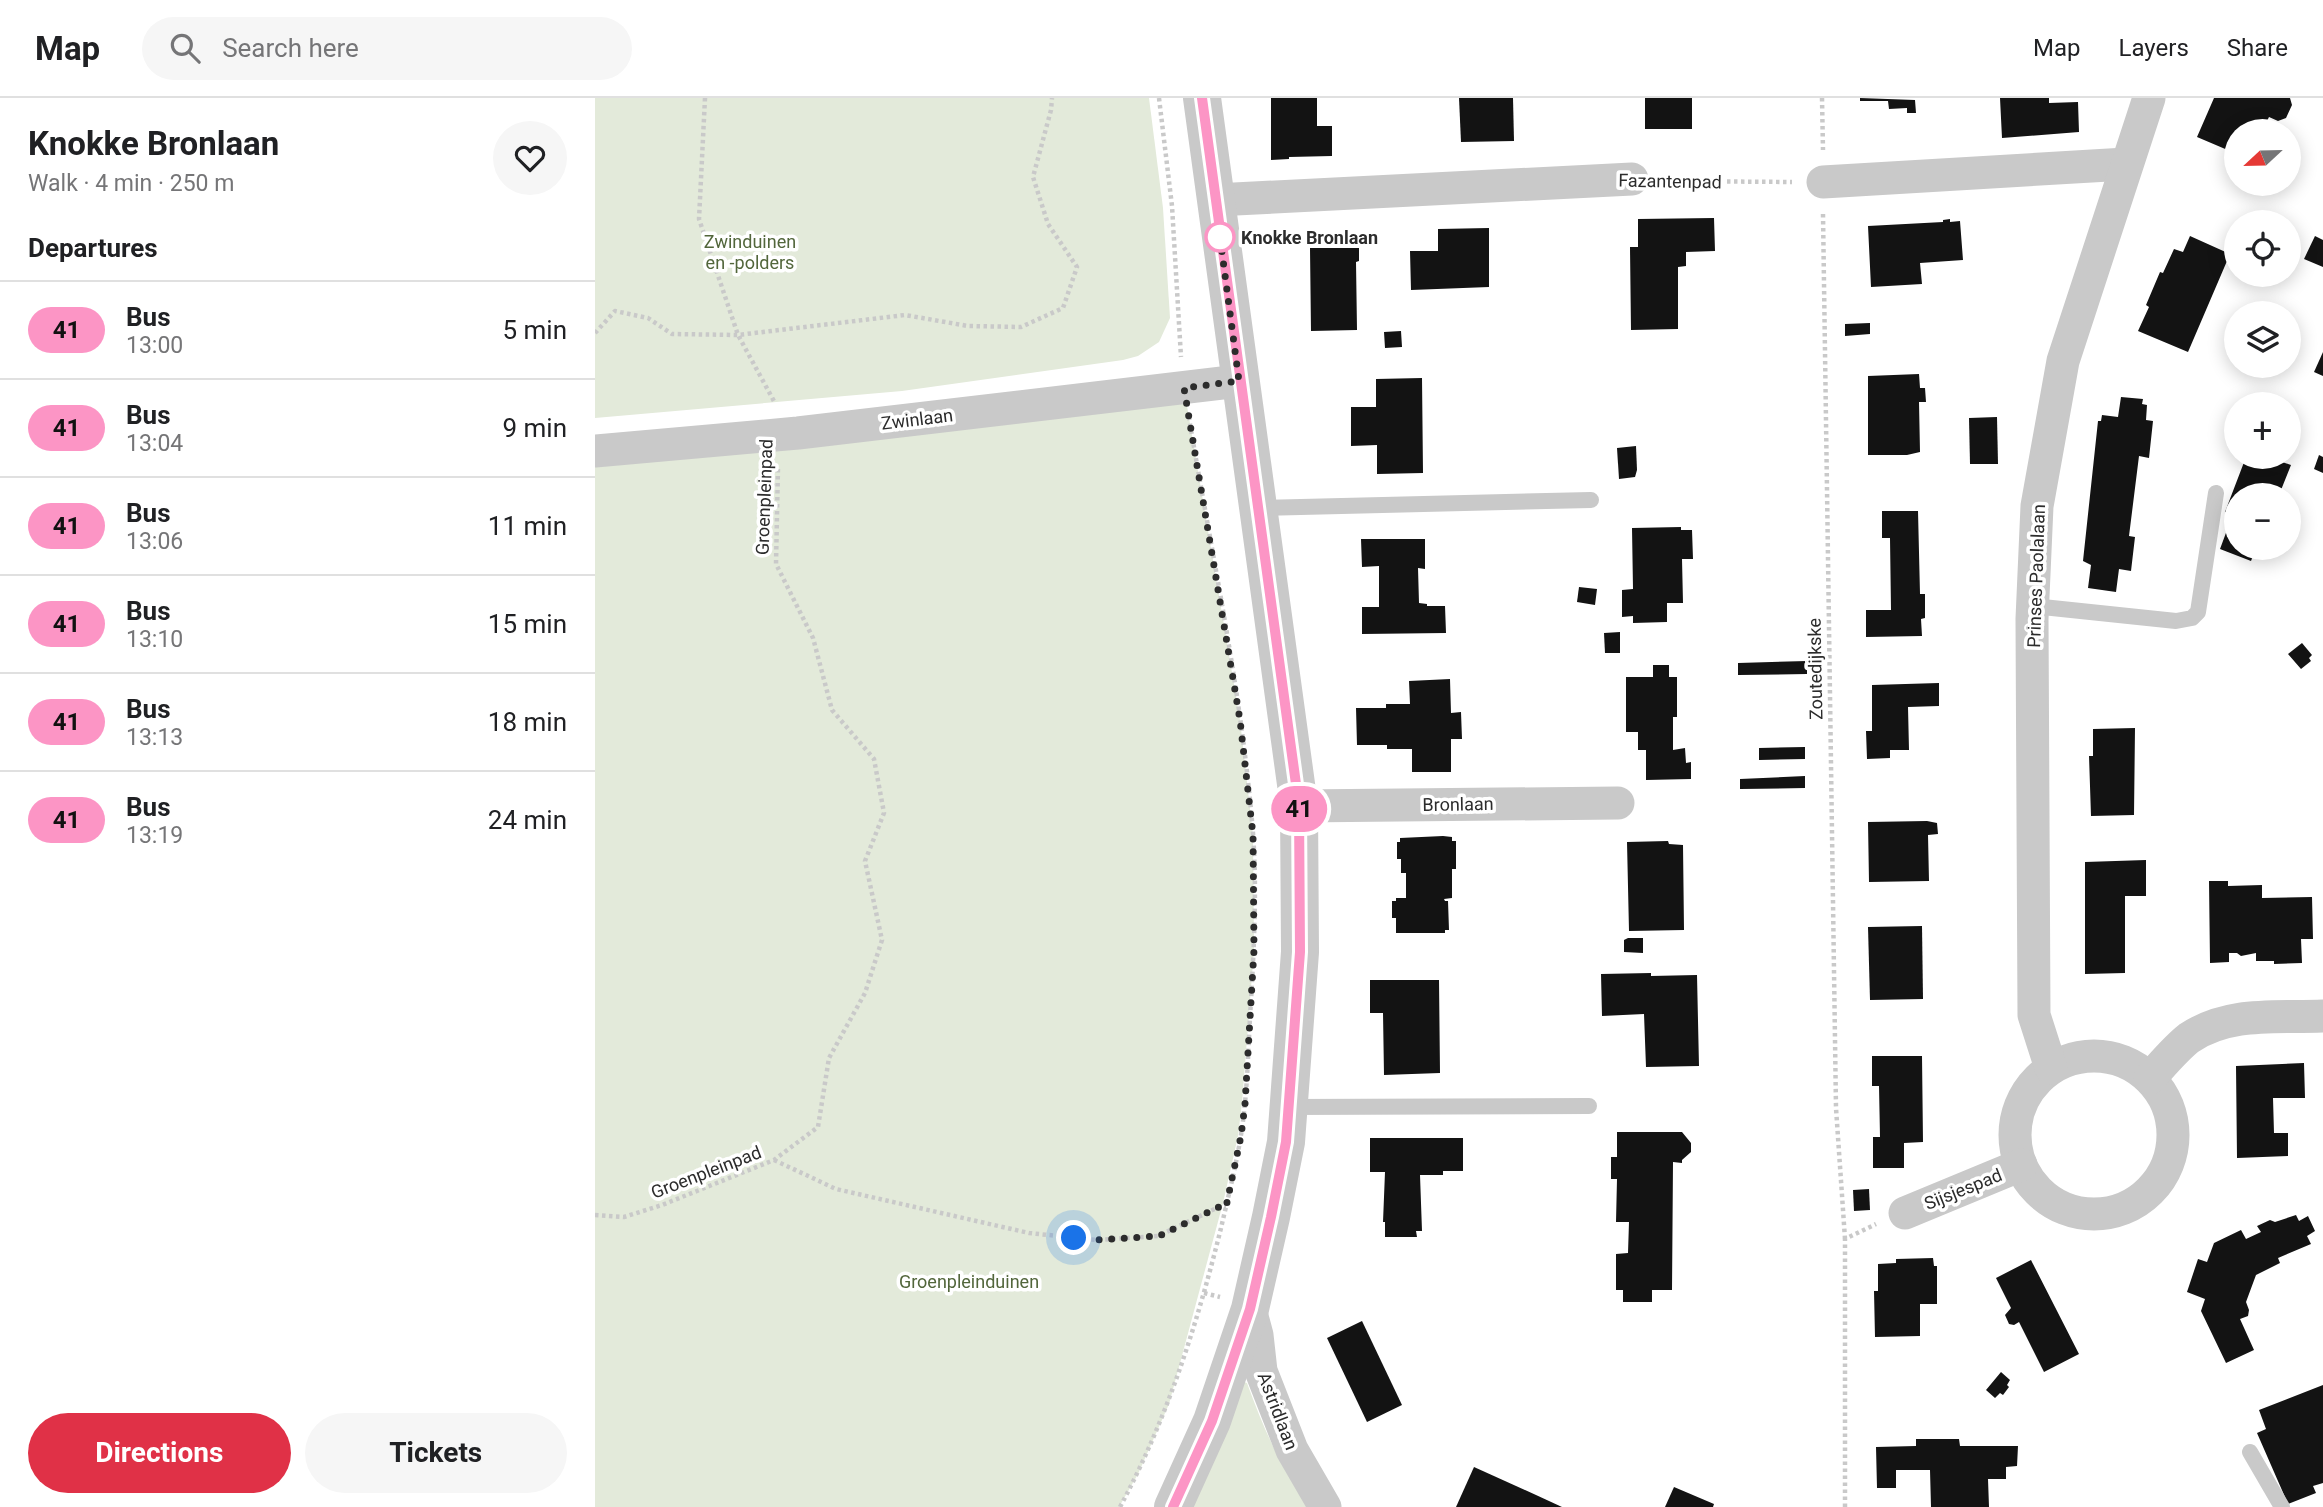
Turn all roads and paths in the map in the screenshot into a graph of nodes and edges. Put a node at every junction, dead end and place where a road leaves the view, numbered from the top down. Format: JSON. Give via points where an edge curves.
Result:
{"nodes":[{"id":1,"x":705,"y":98,"type":"edge"},
{"id":2,"x":1052,"y":98,"type":"edge"},
{"id":3,"x":1159,"y":98,"type":"edge"},
{"id":4,"x":1202,"y":98,"type":"edge"},
{"id":5,"x":1822,"y":98,"type":"edge"},
{"id":6,"x":2150,"y":98,"type":"edge"},
{"id":7,"x":2126,"y":164,"type":"junction"},
{"id":8,"x":1632,"y":179,"type":"joint"},
{"id":9,"x":1823,"y":182,"type":"junction"},
{"id":10,"x":1215,"y":200,"type":"junction"},
{"id":11,"x":595,"y":333,"type":"edge"},
{"id":12,"x":738,"y":335,"type":"junction"},
{"id":13,"x":1239,"y":381,"type":"junction"},
{"id":14,"x":1184,"y":388,"type":"junction"},
{"id":15,"x":781,"y":435,"type":"junction"},
{"id":16,"x":595,"y":451,"type":"edge"},
{"id":17,"x":2216,"y":493,"type":"dead end"},
{"id":18,"x":1591,"y":500,"type":"dead end"},
{"id":19,"x":1257,"y":508,"type":"junction"},
{"id":20,"x":2033,"y":606,"type":"junction"},
{"id":21,"x":1618,"y":803,"type":"dead end"},
{"id":22,"x":1299,"y":806,"type":"junction"},
{"id":23,"x":2323,"y":1016,"type":"edge"},
{"id":24,"x":2051,"y":1068,"type":"junction"},
{"id":25,"x":2150,"y":1078,"type":"junction"},
{"id":26,"x":1589,"y":1106,"type":"dead end"},
{"id":27,"x":1289,"y":1107,"type":"junction"},
{"id":28,"x":774,"y":1160,"type":"junction"},
{"id":29,"x":2021,"y":1165,"type":"junction"},
{"id":30,"x":1226,"y":1207,"type":"junction"},
{"id":31,"x":1905,"y":1213,"type":"joint"},
{"id":32,"x":595,"y":1215,"type":"edge"},
{"id":33,"x":1845,"y":1239,"type":"junction"},
{"id":34,"x":1250,"y":1309,"type":"junction"},
{"id":35,"x":2250,"y":1452,"type":"dead end"},
{"id":36,"x":1120,"y":1507,"type":"edge"},
{"id":37,"x":1173,"y":1507,"type":"edge"},
{"id":38,"x":1325,"y":1507,"type":"edge"},
{"id":39,"x":1845,"y":1507,"type":"edge"},
{"id":40,"x":2282,"y":1507,"type":"edge"}],
"edges":[{"from":1,"to":12,"type":"path","name":"Groenpleinpad","via":[[699,219]]},
{"from":2,"to":12,"type":"path","via":[[1033,177],[1048,224],[1077,267],[1063,308],[1021,327],[968,326],[905,315]]},
{"from":3,"to":14,"type":"path","via":[[1172,206]]},
{"from":4,"to":10,"type":"street"},
{"from":5,"to":9,"type":"path","name":"Zoutedijkske"},
{"from":6,"to":7,"type":"street","name":"Prinses Paolalaan"},
{"from":7,"to":9,"type":"street"},
{"from":7,"to":20,"type":"street","name":"Prinses Paolalaan","via":[[2063,360],[2037,506]]},
{"from":8,"to":9,"type":"path","name":"Fazantenpad"},
{"from":8,"to":10,"type":"street","name":"Fazantenpad"},
{"from":9,"to":33,"type":"path","name":"Zoutedijkske","via":[[1836,1108]]},
{"from":10,"to":13,"type":"street"},
{"from":11,"to":12,"type":"path","via":[[615,311],[648,318],[671,334]]},
{"from":12,"to":15,"type":"path","name":"Groenpleinpad","via":[[775,403]]},
{"from":13,"to":14,"type":"street","name":"Zwinlaan"},
{"from":13,"to":19,"type":"street"},
{"from":14,"to":15,"type":"street","name":"Zwinlaan"},
{"from":14,"to":30,"type":"path","via":[[1240,720],[1253,835],[1254,950],[1245,1104]]},
{"from":15,"to":16,"type":"street","name":"Zwinlaan"},
{"from":15,"to":28,"type":"path","name":"Groenpleinpad","via":[[776,564],[813,638],[832,709],[874,759],[884,813],[865,861],[882,940],[865,993],[829,1058],[818,1127]]},
{"from":17,"to":20,"type":"lane","via":[[2198,612],[2192,618],[2176,621]]},
{"from":18,"to":19,"type":"lane"},
{"from":19,"to":22,"type":"street"},
{"from":20,"to":24,"type":"street","name":"Prinses Paolalaan","via":[[2034,1015]]},
{"from":21,"to":22,"type":"street","name":"Bronlaan"},
{"from":22,"to":27,"type":"street","via":[[1300,952]]},
{"from":23,"to":25,"type":"street","via":[[2244,1018],[2210,1026],[2187,1040]]},
{"from":24,"to":25,"type":"street","via":[[2075,1057],[2102,1055],[2128,1062]]},
{"from":24,"to":29,"type":"street","via":[[2031,1086],[2018,1111],[2015,1138]]},
{"from":25,"to":29,"type":"street","via":[[2165,1098],[2173,1123],[2172,1149],[2164,1172],[2149,1193],[2127,1207],[2103,1214],[2078,1212],[2044,1195]]},
{"from":26,"to":27,"type":"lane"},
{"from":27,"to":34,"type":"street","via":[[1286,1142]]},
{"from":28,"to":30,"type":"path","via":[[836,1189],[1029,1233],[1097,1240],[1159,1236]]},
{"from":28,"to":32,"type":"path","name":"Groenpleinpad","via":[[624,1217]]},
{"from":29,"to":31,"type":"street","name":"Sijsjespad"},
{"from":30,"to":36,"type":"path","via":[[1168,1404]]},
{"from":31,"to":33,"type":"path"},
{"from":33,"to":39,"type":"path","name":"Zoutedijkske"},
{"from":34,"to":37,"type":"street","via":[[1212,1421]]},
{"from":34,"to":38,"type":"street","name":"Astridlaan","via":[[1261,1371],[1292,1450]]},
{"from":35,"to":40,"type":"lane"}]}
